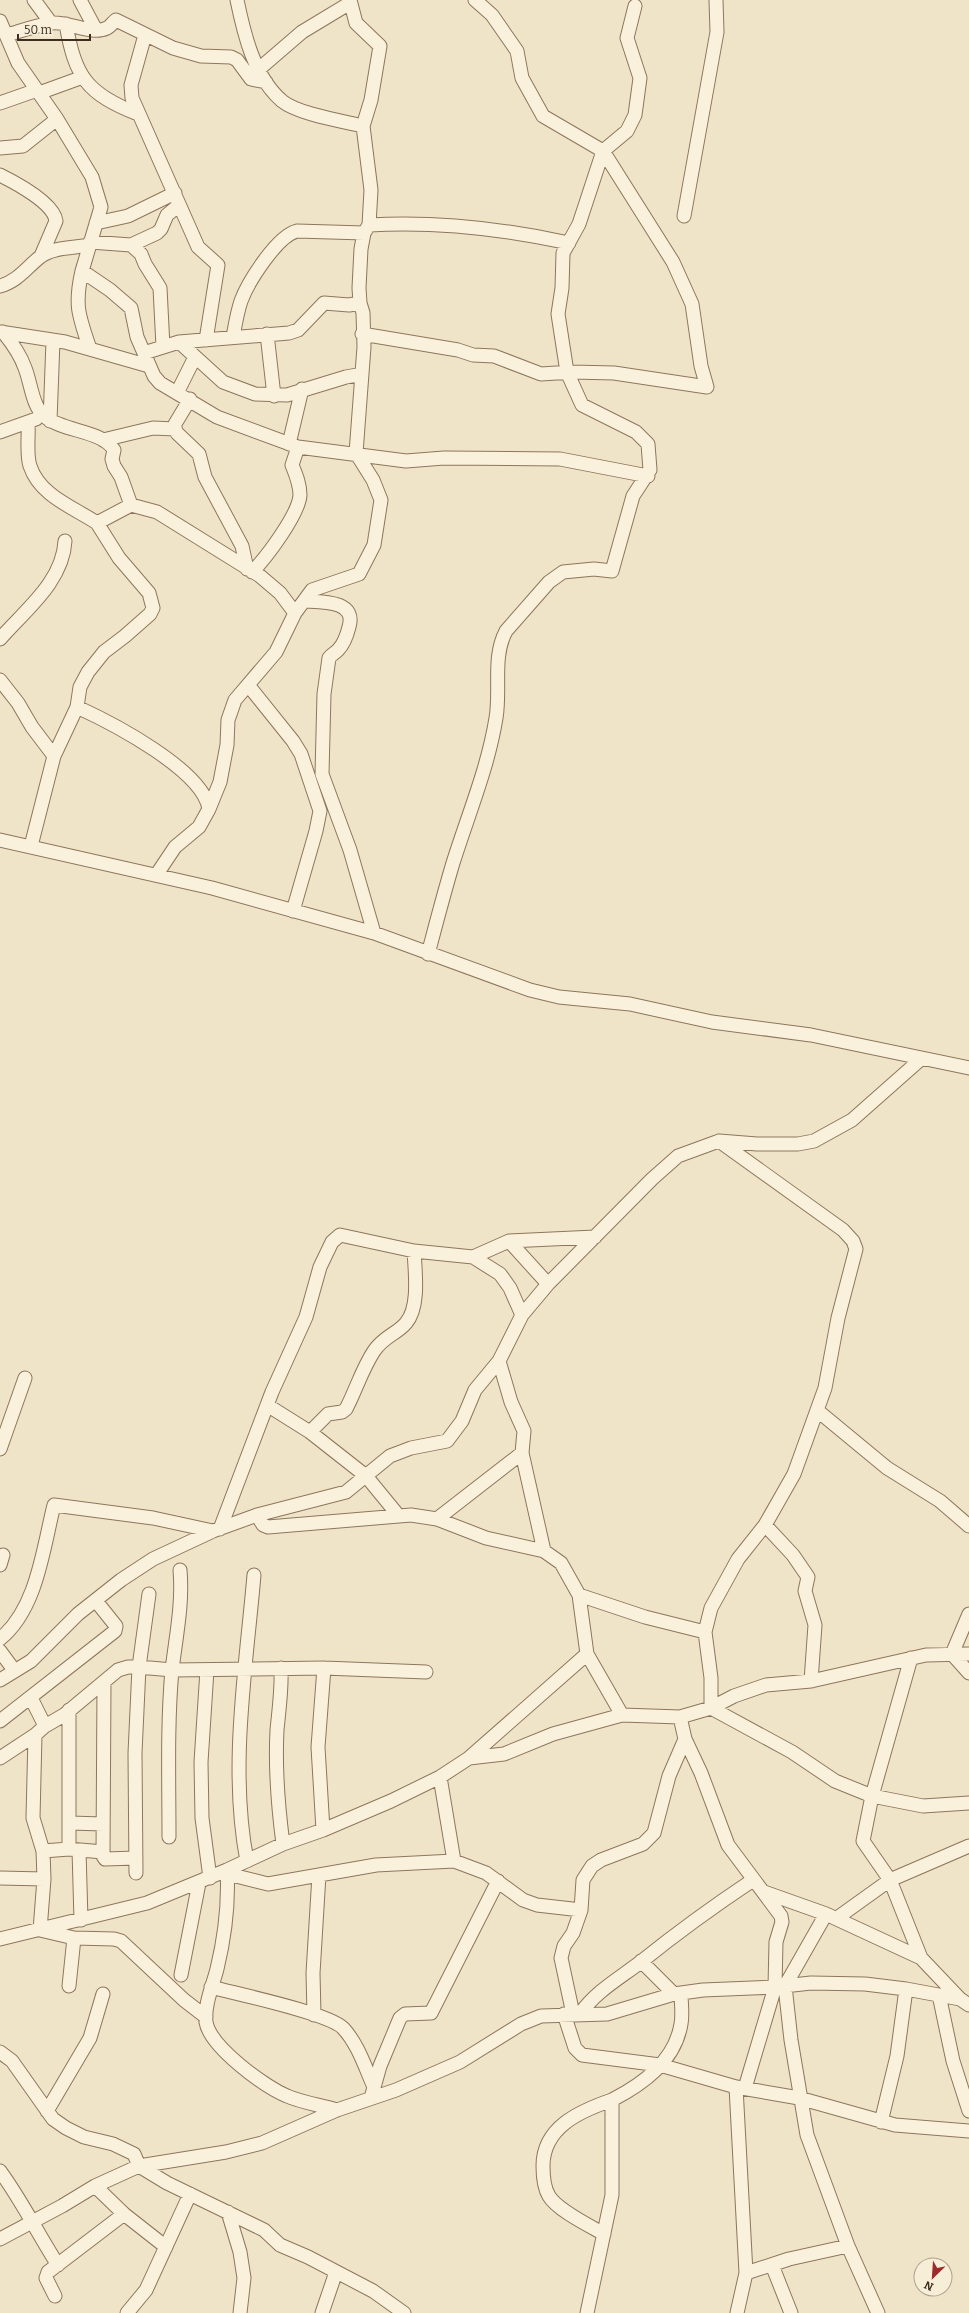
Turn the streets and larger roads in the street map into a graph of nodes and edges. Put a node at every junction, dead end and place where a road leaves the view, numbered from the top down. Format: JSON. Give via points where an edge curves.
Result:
{"nodes":[{"id":1,"x":34,"y":0,"type":"edge"},
{"id":2,"x":80,"y":0,"type":"edge"},
{"id":3,"x":237,"y":0,"type":"edge"},
{"id":4,"x":476,"y":0,"type":"edge"},
{"id":5,"x":716,"y":0,"type":"edge"},
{"id":6,"x":350,"y":2,"type":"edge"},
{"id":7,"x":635,"y":6,"type":"dead end"},
{"id":8,"x":0,"y":21,"type":"edge"},
{"id":9,"x":51,"y":23,"type":"junction"},
{"id":10,"x":66,"y":24,"type":"junction"},
{"id":11,"x":96,"y":30,"type":"junction"},
{"id":12,"x":7,"y":35,"type":"junction"},
{"id":13,"x":145,"y":35,"type":"junction"},
{"id":14,"x":259,"y":69,"type":"junction"},
{"id":15,"x":83,"y":77,"type":"junction"},
{"id":16,"x":266,"y":82,"type":"junction"},
{"id":17,"x":38,"y":91,"type":"junction"},
{"id":18,"x":0,"y":103,"type":"edge"},
{"id":19,"x":138,"y":114,"type":"junction"},
{"id":20,"x":57,"y":120,"type":"junction"},
{"id":21,"x":363,"y":126,"type":"junction"},
{"id":22,"x":0,"y":148,"type":"edge"},
{"id":23,"x":603,"y":151,"type":"junction"},
{"id":24,"x":0,"y":175,"type":"edge"},
{"id":25,"x":177,"y":199,"type":"junction"},
{"id":26,"x":684,"y":216,"type":"dead end"},
{"id":27,"x":96,"y":223,"type":"junction"},
{"id":28,"x":366,"y":229,"type":"junction"},
{"id":29,"x":90,"y":243,"type":"junction"},
{"id":30,"x":569,"y":243,"type":"junction"},
{"id":31,"x":131,"y":245,"type":"junction"},
{"id":32,"x":41,"y":256,"type":"junction"},
{"id":33,"x":82,"y":271,"type":"junction"},
{"id":34,"x":0,"y":286,"type":"edge"},
{"id":35,"x":360,"y":303,"type":"junction"},
{"id":36,"x":2,"y":332,"type":"edge"},
{"id":37,"x":267,"y":334,"type":"junction"},
{"id":38,"x":362,"y":334,"type":"junction"},
{"id":39,"x":233,"y":337,"type":"junction"},
{"id":40,"x":206,"y":340,"type":"junction"},
{"id":41,"x":53,"y":341,"type":"junction"},
{"id":42,"x":179,"y":342,"type":"junction"},
{"id":43,"x":164,"y":347,"type":"junction"},
{"id":44,"x":90,"y":349,"type":"junction"},
{"id":45,"x":144,"y":353,"type":"junction"},
{"id":46,"x":195,"y":356,"type":"junction"},
{"id":47,"x":149,"y":366,"type":"junction"},
{"id":48,"x":567,"y":372,"type":"junction"},
{"id":49,"x":362,"y":374,"type":"junction"},
{"id":50,"x":302,"y":389,"type":"junction"},
{"id":51,"x":177,"y":392,"type":"junction"},
{"id":52,"x":274,"y":396,"type":"junction"},
{"id":53,"x":190,"y":399,"type":"junction"},
{"id":54,"x":47,"y":418,"type":"junction"},
{"id":55,"x":28,"y":423,"type":"junction"},
{"id":56,"x":175,"y":429,"type":"junction"},
{"id":57,"x":0,"y":432,"type":"edge"},
{"id":58,"x":103,"y":440,"type":"junction"},
{"id":59,"x":294,"y":445,"type":"junction"},
{"id":60,"x":356,"y":453,"type":"junction"},
{"id":61,"x":648,"y":476,"type":"junction"},
{"id":62,"x":131,"y":505,"type":"junction"},
{"id":63,"x":97,"y":523,"type":"junction"},
{"id":64,"x":65,"y":541,"type":"dead end"},
{"id":65,"x":250,"y":570,"type":"junction"},
{"id":66,"x":304,"y":601,"type":"junction"},
{"id":67,"x":295,"y":613,"type":"junction"},
{"id":68,"x":0,"y":639,"type":"edge"},
{"id":69,"x":0,"y":680,"type":"edge"},
{"id":70,"x":248,"y":685,"type":"junction"},
{"id":71,"x":77,"y":707,"type":"junction"},
{"id":72,"x":54,"y":756,"type":"junction"},
{"id":73,"x":208,"y":809,"type":"junction"},
{"id":74,"x":0,"y":840,"type":"edge"},
{"id":75,"x":31,"y":846,"type":"junction"},
{"id":76,"x":157,"y":874,"type":"junction"},
{"id":77,"x":293,"y":911,"type":"junction"},
{"id":78,"x":374,"y":933,"type":"junction"},
{"id":79,"x":428,"y":954,"type":"junction"},
{"id":80,"x":921,"y":1059,"type":"junction"},
{"id":81,"x":969,"y":1068,"type":"edge"},
{"id":82,"x":720,"y":1141,"type":"junction"},
{"id":83,"x":595,"y":1237,"type":"junction"},
{"id":84,"x":509,"y":1241,"type":"junction"},
{"id":85,"x":414,"y":1251,"type":"junction"},
{"id":86,"x":473,"y":1257,"type":"junction"},
{"id":87,"x":548,"y":1284,"type":"junction"},
{"id":88,"x":522,"y":1315,"type":"junction"},
{"id":89,"x":499,"y":1361,"type":"junction"},
{"id":90,"x":25,"y":1378,"type":"dead end"},
{"id":91,"x":267,"y":1405,"type":"junction"},
{"id":92,"x":818,"y":1411,"type":"junction"},
{"id":93,"x":310,"y":1432,"type":"junction"},
{"id":94,"x":0,"y":1449,"type":"edge"},
{"id":95,"x":522,"y":1453,"type":"junction"},
{"id":96,"x":366,"y":1476,"type":"junction"},
{"id":97,"x":256,"y":1514,"type":"junction"},
{"id":98,"x":398,"y":1515,"type":"junction"},
{"id":99,"x":437,"y":1519,"type":"junction"},
{"id":100,"x":765,"y":1525,"type":"junction"},
{"id":101,"x":969,"y":1526,"type":"edge"},
{"id":102,"x":216,"y":1530,"type":"junction"},
{"id":103,"x":544,"y":1551,"type":"junction"},
{"id":104,"x":180,"y":1570,"type":"dead end"},
{"id":105,"x":254,"y":1575,"type":"dead end"},
{"id":106,"x":149,"y":1594,"type":"dead end"},
{"id":107,"x":579,"y":1595,"type":"junction"},
{"id":108,"x":96,"y":1601,"type":"junction"},
{"id":109,"x":969,"y":1614,"type":"edge"},
{"id":110,"x":705,"y":1632,"type":"junction"},
{"id":111,"x":0,"y":1639,"type":"edge"},
{"id":112,"x":0,"y":1651,"type":"edge"},
{"id":113,"x":587,"y":1654,"type":"junction"},
{"id":114,"x":952,"y":1654,"type":"junction"},
{"id":115,"x":969,"y":1654,"type":"edge"},
{"id":116,"x":911,"y":1658,"type":"junction"},
{"id":117,"x":139,"y":1667,"type":"junction"},
{"id":118,"x":281,"y":1668,"type":"junction"},
{"id":119,"x":324,"y":1668,"type":"junction"},
{"id":120,"x":246,"y":1669,"type":"junction"},
{"id":121,"x":14,"y":1670,"type":"junction"},
{"id":122,"x":172,"y":1670,"type":"junction"},
{"id":123,"x":206,"y":1670,"type":"junction"},
{"id":124,"x":426,"y":1672,"type":"dead end"},
{"id":125,"x":969,"y":1673,"type":"edge"},
{"id":126,"x":0,"y":1680,"type":"edge"},
{"id":127,"x":810,"y":1681,"type":"junction"},
{"id":128,"x":104,"y":1683,"type":"junction"},
{"id":129,"x":31,"y":1698,"type":"junction"},
{"id":130,"x":711,"y":1708,"type":"junction"},
{"id":131,"x":69,"y":1710,"type":"junction"},
{"id":132,"x":622,"y":1715,"type":"junction"},
{"id":133,"x":680,"y":1717,"type":"junction"},
{"id":134,"x":0,"y":1721,"type":"edge"},
{"id":135,"x":40,"y":1731,"type":"junction"},
{"id":136,"x":685,"y":1739,"type":"junction"},
{"id":137,"x":0,"y":1758,"type":"edge"},
{"id":138,"x":469,"y":1758,"type":"junction"},
{"id":139,"x":440,"y":1777,"type":"junction"},
{"id":140,"x":872,"y":1796,"type":"junction"},
{"id":141,"x":969,"y":1802,"type":"edge"},
{"id":142,"x":70,"y":1824,"type":"junction"},
{"id":143,"x":103,"y":1824,"type":"junction"},
{"id":144,"x":323,"y":1830,"type":"junction"},
{"id":145,"x":170,"y":1837,"type":"dead end"},
{"id":146,"x":283,"y":1844,"type":"junction"},
{"id":147,"x":969,"y":1846,"type":"edge"},
{"id":148,"x":74,"y":1849,"type":"junction"},
{"id":149,"x":43,"y":1851,"type":"junction"},
{"id":150,"x":103,"y":1852,"type":"junction"},
{"id":151,"x":136,"y":1858,"type":"junction"},
{"id":152,"x":247,"y":1861,"type":"junction"},
{"id":153,"x":454,"y":1861,"type":"junction"},
{"id":154,"x":228,"y":1872,"type":"junction"},
{"id":155,"x":136,"y":1873,"type":"dead end"},
{"id":156,"x":319,"y":1875,"type":"junction"},
{"id":157,"x":0,"y":1878,"type":"edge"},
{"id":158,"x":44,"y":1879,"type":"junction"},
{"id":159,"x":205,"y":1880,"type":"junction"},
{"id":160,"x":753,"y":1880,"type":"junction"},
{"id":161,"x":890,"y":1880,"type":"junction"},
{"id":162,"x":498,"y":1881,"type":"junction"},
{"id":163,"x":763,"y":1892,"type":"junction"},
{"id":164,"x":581,"y":1910,"type":"junction"},
{"id":165,"x":832,"y":1916,"type":"junction"},
{"id":166,"x":86,"y":1918,"type":"junction"},
{"id":167,"x":40,"y":1930,"type":"junction"},
{"id":168,"x":74,"y":1938,"type":"junction"},
{"id":169,"x":92,"y":1938,"type":"junction"},
{"id":170,"x":0,"y":1939,"type":"edge"},
{"id":171,"x":921,"y":1958,"type":"junction"},
{"id":172,"x":641,"y":1961,"type":"junction"},
{"id":173,"x":180,"y":1975,"type":"dead end"},
{"id":174,"x":69,"y":1986,"type":"dead end"},
{"id":175,"x":780,"y":1987,"type":"junction"},
{"id":176,"x":211,"y":1988,"type":"junction"},
{"id":177,"x":906,"y":1989,"type":"junction"},
{"id":178,"x":677,"y":1993,"type":"junction"},
{"id":179,"x":103,"y":1994,"type":"dead end"},
{"id":180,"x":939,"y":1996,"type":"junction"},
{"id":181,"x":964,"y":2002,"type":"edge"},
{"id":182,"x":572,"y":2014,"type":"junction"},
{"id":183,"x":314,"y":2015,"type":"junction"},
{"id":184,"x":206,"y":2017,"type":"junction"},
{"id":185,"x":0,"y":2052,"type":"edge"},
{"id":186,"x":660,"y":2065,"type":"junction"},
{"id":187,"x":740,"y":2087,"type":"junction"},
{"id":188,"x":372,"y":2093,"type":"junction"},
{"id":189,"x":799,"y":2098,"type":"junction"},
{"id":190,"x":612,"y":2100,"type":"junction"},
{"id":191,"x":337,"y":2110,"type":"junction"},
{"id":192,"x":47,"y":2111,"type":"junction"},
{"id":193,"x":969,"y":2111,"type":"edge"},
{"id":194,"x":881,"y":2122,"type":"junction"},
{"id":195,"x":969,"y":2131,"type":"edge"},
{"id":196,"x":139,"y":2166,"type":"junction"},
{"id":197,"x":0,"y":2171,"type":"edge"},
{"id":198,"x":95,"y":2186,"type":"junction"},
{"id":199,"x":190,"y":2194,"type":"junction"},
{"id":200,"x":228,"y":2212,"type":"junction"},
{"id":201,"x":124,"y":2214,"type":"junction"},
{"id":202,"x":33,"y":2221,"type":"junction"},
{"id":203,"x":604,"y":2234,"type":"junction"},
{"id":204,"x":0,"y":2239,"type":"edge"},
{"id":205,"x":848,"y":2246,"type":"junction"},
{"id":206,"x":166,"y":2247,"type":"junction"},
{"id":207,"x":58,"y":2265,"type":"junction"},
{"id":208,"x":772,"y":2265,"type":"junction"},
{"id":209,"x":336,"y":2272,"type":"junction"},
{"id":210,"x":746,"y":2273,"type":"junction"},
{"id":211,"x":55,"y":2296,"type":"dead end"},
{"id":212,"x":127,"y":2313,"type":"edge"},
{"id":213,"x":240,"y":2313,"type":"edge"},
{"id":214,"x":322,"y":2313,"type":"edge"},
{"id":215,"x":404,"y":2313,"type":"edge"},
{"id":216,"x":587,"y":2313,"type":"edge"},
{"id":217,"x":737,"y":2313,"type":"edge"},
{"id":218,"x":791,"y":2313,"type":"edge"},
{"id":219,"x":878,"y":2313,"type":"edge"}],
"edges":[{"from":1,"to":9,"type":"street"},
{"from":2,"to":11,"type":"street"},
{"from":3,"to":14,"type":"street","via":[[247,46]]},
{"from":4,"to":23,"type":"street","via":[[492,15],[517,51],[522,78],[543,116]]},
{"from":5,"to":26,"type":"street","via":[[717,32]]},
{"from":6,"to":14,"type":"street","via":[[302,32]]},
{"from":6,"to":21,"type":"street","via":[[356,23],[380,46],[371,100]]},
{"from":7,"to":23,"type":"street","via":[[627,38],[640,78],[635,115],[627,132]]},
{"from":8,"to":12,"type":"street"},
{"from":9,"to":10,"type":"street"},
{"from":9,"to":12,"type":"street"},
{"from":10,"to":11,"type":"street"},
{"from":10,"to":15,"type":"street","via":[[72,56]]},
{"from":11,"to":13,"type":"street","via":[[107,28],[116,20]]},
{"from":12,"to":17,"type":"street","via":[[18,63]]},
{"from":13,"to":16,"type":"street","via":[[173,48],[201,56],[232,57],[251,79]]},
{"from":13,"to":19,"type":"street","via":[[131,85],[132,98]]},
{"from":14,"to":16,"type":"street"},
{"from":15,"to":17,"type":"street"},
{"from":15,"to":19,"type":"street","via":[[100,96]]},
{"from":16,"to":21,"type":"street","via":[[282,102],[318,116]]},
{"from":17,"to":18,"type":"street"},
{"from":17,"to":20,"type":"street"},
{"from":19,"to":25,"type":"street"},
{"from":20,"to":22,"type":"street","via":[[23,146]]},
{"from":20,"to":27,"type":"street","via":[[92,177],[101,207]]},
{"from":21,"to":28,"type":"street","via":[[371,190]]},
{"from":23,"to":30,"type":"street","via":[[579,224]]},
{"from":23,"to":48,"type":"street","via":[[673,262],[692,304],[701,366],[707,387],[614,373]]},
{"from":24,"to":32,"type":"street","via":[[22,186],[53,211],[56,221]]},
{"from":25,"to":27,"type":"street","via":[[128,216]]},
{"from":25,"to":31,"type":"street","via":[[157,233]]},
{"from":25,"to":40,"type":"street","via":[[198,247],[218,265]]},
{"from":27,"to":29,"type":"street"},
{"from":28,"to":30,"type":"street","via":[[414,224],[524,234]]},
{"from":28,"to":35,"type":"street","via":[[361,249]]},
{"from":28,"to":39,"type":"street","via":[[290,233],[246,288]]},
{"from":29,"to":31,"type":"street"},
{"from":29,"to":32,"type":"street"},
{"from":29,"to":33,"type":"street"},
{"from":30,"to":48,"type":"street","via":[[563,253],[558,314]]},
{"from":31,"to":43,"type":"street","via":[[142,254],[145,264],[160,288]]},
{"from":32,"to":34,"type":"street","via":[[12,282]]},
{"from":33,"to":44,"type":"street","via":[[78,313]]},
{"from":33,"to":45,"type":"street","via":[[131,308],[137,337]]},
{"from":35,"to":37,"type":"street","via":[[324,303],[298,330]]},
{"from":35,"to":38,"type":"street","via":[[363,313]]},
{"from":36,"to":41,"type":"street"},
{"from":36,"to":54,"type":"street","via":[[16,348],[26,369],[37,406]]},
{"from":37,"to":39,"type":"street"},
{"from":37,"to":52,"type":"street"},
{"from":38,"to":48,"type":"street","via":[[458,350],[473,355],[494,356],[541,374]]},
{"from":38,"to":49,"type":"street"},
{"from":39,"to":40,"type":"street"},
{"from":40,"to":42,"type":"street"},
{"from":41,"to":44,"type":"street"},
{"from":41,"to":54,"type":"street"},
{"from":42,"to":43,"type":"street"},
{"from":42,"to":46,"type":"street"},
{"from":43,"to":45,"type":"street"},
{"from":44,"to":47,"type":"street"},
{"from":45,"to":47,"type":"street"},
{"from":46,"to":51,"type":"street"},
{"from":46,"to":52,"type":"street","via":[[223,382],[255,394]]},
{"from":47,"to":51,"type":"street","via":[[160,383]]},
{"from":48,"to":61,"type":"street","via":[[582,405],[636,432],[648,444]]},
{"from":49,"to":50,"type":"street"},
{"from":49,"to":60,"type":"street"},
{"from":50,"to":52,"type":"street","via":[[287,395]]},
{"from":50,"to":59,"type":"street"},
{"from":51,"to":53,"type":"street"},
{"from":53,"to":56,"type":"street","via":[[175,424]]},
{"from":53,"to":59,"type":"street","via":[[217,417]]},
{"from":54,"to":55,"type":"street"},
{"from":54,"to":58,"type":"street"},
{"from":55,"to":57,"type":"street"},
{"from":55,"to":63,"type":"street","via":[[30,465],[37,479],[46,491],[65,505]]},
{"from":56,"to":58,"type":"street","via":[[153,428]]},
{"from":56,"to":65,"type":"street","via":[[199,454],[205,477],[242,546]]},
{"from":58,"to":62,"type":"street","via":[[114,450],[114,466],[121,477]]},
{"from":59,"to":60,"type":"street"},
{"from":59,"to":65,"type":"street","via":[[292,465],[300,486],[299,503],[264,560]]},
{"from":60,"to":61,"type":"street","via":[[406,461],[444,458],[560,459]]},
{"from":60,"to":66,"type":"street","via":[[373,480],[381,500],[374,545],[359,574],[312,590]]},
{"from":61,"to":79,"type":"street","via":[[633,496],[612,570],[563,572],[548,582],[502,639],[499,694],[488,754]]},
{"from":62,"to":63,"type":"street"},
{"from":62,"to":65,"type":"street","via":[[157,512]]},
{"from":63,"to":71,"type":"street","via":[[119,558],[149,593],[153,608],[144,619],[99,657],[80,687]]},
{"from":64,"to":68,"type":"street","via":[[65,551],[48,584],[29,609]]},
{"from":65,"to":67,"type":"street","via":[[280,593]]},
{"from":66,"to":67,"type":"street"},
{"from":66,"to":78,"type":"street","via":[[335,603],[349,613],[351,620],[344,641],[338,651],[329,658],[324,694],[322,774],[350,850]]},
{"from":67,"to":70,"type":"street","via":[[276,652]]},
{"from":69,"to":72,"type":"street"},
{"from":70,"to":73,"type":"street","via":[[230,710],[222,774]]},
{"from":70,"to":77,"type":"street","via":[[293,740],[301,754],[320,811]]},
{"from":71,"to":72,"type":"street"},
{"from":71,"to":73,"type":"street","via":[[131,735],[170,762],[201,789]]},
{"from":72,"to":75,"type":"street"},
{"from":73,"to":76,"type":"street","via":[[199,827],[175,847]]},
{"from":74,"to":75,"type":"street"},
{"from":75,"to":76,"type":"street"},
{"from":76,"to":77,"type":"street"},
{"from":77,"to":78,"type":"street"},
{"from":78,"to":79,"type":"street"},
{"from":79,"to":80,"type":"street","via":[[530,990],[559,997],[630,1004],[712,1022],[811,1035]]},
{"from":80,"to":81,"type":"street"},
{"from":80,"to":82,"type":"street","via":[[852,1120],[814,1141],[798,1144],[757,1144]]},
{"from":82,"to":83,"type":"street","via":[[678,1156]]},
{"from":82,"to":92,"type":"street","via":[[843,1230],[855,1244],[856,1249]]},
{"from":83,"to":84,"type":"street"},
{"from":83,"to":87,"type":"street"},
{"from":84,"to":86,"type":"street"},
{"from":84,"to":87,"type":"street"},
{"from":85,"to":86,"type":"street"},
{"from":85,"to":91,"type":"street","via":[[340,1235],[332,1242],[315,1280],[306,1317]]},
{"from":85,"to":93,"type":"street","via":[[416,1288],[406,1323],[384,1339],[376,1349],[346,1409],[328,1414]]},
{"from":86,"to":88,"type":"street","via":[[500,1274],[510,1288]]},
{"from":87,"to":88,"type":"street"},
{"from":88,"to":89,"type":"street"},
{"from":89,"to":95,"type":"street","via":[[511,1402],[524,1431]]},
{"from":89,"to":96,"type":"street","via":[[475,1390],[462,1421],[450,1438],[443,1443],[396,1453],[382,1461]]},
{"from":90,"to":94,"type":"street"},
{"from":91,"to":93,"type":"street"},
{"from":91,"to":102,"type":"street"},
{"from":92,"to":100,"type":"street","via":[[794,1474]]},
{"from":92,"to":101,"type":"street","via":[[887,1468],[940,1501]]},
{"from":93,"to":96,"type":"street"},
{"from":95,"to":99,"type":"street"},
{"from":95,"to":103,"type":"street"},
{"from":96,"to":97,"type":"street","via":[[346,1492]]},
{"from":96,"to":98,"type":"street"},
{"from":97,"to":98,"type":"street","via":[[263,1525],[268,1527]]},
{"from":97,"to":102,"type":"street"},
{"from":98,"to":99,"type":"street"},
{"from":99,"to":103,"type":"street","via":[[486,1538]]},
{"from":100,"to":110,"type":"street","via":[[728,1575],[710,1608]]},
{"from":100,"to":127,"type":"street","via":[[793,1555],[808,1577],[805,1591],[815,1625]]},
{"from":102,"to":108,"type":"street","via":[[153,1559]]},
{"from":102,"to":111,"type":"street","via":[[153,1518],[54,1505],[34,1583],[24,1607]]},
{"from":103,"to":107,"type":"street","via":[[561,1563]]},
{"from":104,"to":122,"type":"street","via":[[181,1605]]},
{"from":105,"to":120,"type":"street"},
{"from":106,"to":117,"type":"street"},
{"from":107,"to":110,"type":"street","via":[[652,1619]]},
{"from":107,"to":113,"type":"street"},
{"from":108,"to":121,"type":"street","via":[[64,1627],[31,1660]]},
{"from":108,"to":129,"type":"street","via":[[116,1626],[115,1631]]},
{"from":109,"to":114,"type":"street"},
{"from":110,"to":130,"type":"street","via":[[711,1678]]},
{"from":112,"to":121,"type":"street"},
{"from":113,"to":132,"type":"street"},
{"from":113,"to":138,"type":"street"},
{"from":114,"to":115,"type":"street"},
{"from":114,"to":116,"type":"street"},
{"from":114,"to":125,"type":"street"},
{"from":116,"to":127,"type":"street"},
{"from":116,"to":140,"type":"street"},
{"from":117,"to":122,"type":"street"},
{"from":117,"to":128,"type":"street","via":[[118,1670]]},
{"from":117,"to":151,"type":"street","via":[[135,1753]]},
{"from":118,"to":119,"type":"street"},
{"from":118,"to":120,"type":"street"},
{"from":118,"to":146,"type":"street","via":[[282,1690],[277,1730],[277,1795]]},
{"from":119,"to":124,"type":"street"},
{"from":119,"to":144,"type":"street","via":[[318,1747]]},
{"from":120,"to":123,"type":"street"},
{"from":120,"to":152,"type":"street","via":[[239,1797],[241,1833]]},
{"from":121,"to":126,"type":"street"},
{"from":122,"to":123,"type":"street"},
{"from":122,"to":145,"type":"street","via":[[169,1734]]},
{"from":123,"to":159,"type":"street","via":[[201,1769]]},
{"from":127,"to":130,"type":"street","via":[[766,1685],[734,1696]]},
{"from":128,"to":131,"type":"street"},
{"from":128,"to":143,"type":"street"},
{"from":129,"to":134,"type":"street"},
{"from":129,"to":135,"type":"street"},
{"from":130,"to":133,"type":"street"},
{"from":130,"to":140,"type":"street","via":[[792,1752],[835,1781]]},
{"from":131,"to":135,"type":"street"},
{"from":131,"to":142,"type":"street"},
{"from":132,"to":133,"type":"street"},
{"from":132,"to":138,"type":"street","via":[[553,1734],[504,1754]]},
{"from":133,"to":136,"type":"street"},
{"from":135,"to":137,"type":"street"},
{"from":135,"to":149,"type":"street","via":[[33,1818]]},
{"from":136,"to":160,"type":"street","via":[[701,1773],[728,1845]]},
{"from":136,"to":164,"type":"street","via":[[669,1776],[654,1834],[643,1844],[592,1866],[583,1880]]},
{"from":138,"to":139,"type":"street"},
{"from":139,"to":144,"type":"street"},
{"from":139,"to":153,"type":"street"},
{"from":140,"to":141,"type":"street","via":[[923,1806]]},
{"from":140,"to":161,"type":"street","via":[[863,1841]]},
{"from":142,"to":143,"type":"street"},
{"from":142,"to":148,"type":"street"},
{"from":143,"to":150,"type":"street"},
{"from":144,"to":146,"type":"street"},
{"from":146,"to":152,"type":"street"},
{"from":147,"to":161,"type":"street"},
{"from":148,"to":149,"type":"street"},
{"from":148,"to":150,"type":"street"},
{"from":148,"to":166,"type":"street"},
{"from":149,"to":158,"type":"street"},
{"from":150,"to":151,"type":"street","via":[[105,1859]]},
{"from":151,"to":155,"type":"street"},
{"from":152,"to":154,"type":"street"},
{"from":153,"to":156,"type":"street","via":[[376,1865]]},
{"from":153,"to":162,"type":"street","via":[[486,1872]]},
{"from":154,"to":156,"type":"street","via":[[268,1884]]},
{"from":154,"to":159,"type":"street"},
{"from":154,"to":176,"type":"street","via":[[229,1906]]},
{"from":156,"to":183,"type":"street"},
{"from":157,"to":158,"type":"street"},
{"from":158,"to":167,"type":"street"},
{"from":159,"to":166,"type":"street","via":[[147,1903]]},
{"from":159,"to":173,"type":"street"},
{"from":160,"to":163,"type":"street"},
{"from":160,"to":172,"type":"street","via":[[687,1925]]},
{"from":161,"to":165,"type":"street"},
{"from":161,"to":171,"type":"street"},
{"from":162,"to":164,"type":"street","via":[[523,1900],[538,1905]]},
{"from":162,"to":188,"type":"street","via":[[431,2013],[404,2014],[400,2018]]},
{"from":163,"to":165,"type":"street"},
{"from":163,"to":175,"type":"street","via":[[781,1916],[782,1922],[776,1942]]},
{"from":164,"to":182,"type":"street","via":[[564,1946],[562,1958]]},
{"from":165,"to":171,"type":"street"},
{"from":165,"to":175,"type":"street"},
{"from":166,"to":167,"type":"street"},
{"from":166,"to":169,"type":"street"},
{"from":167,"to":168,"type":"street"},
{"from":167,"to":170,"type":"street"},
{"from":168,"to":169,"type":"street"},
{"from":168,"to":174,"type":"street"},
{"from":169,"to":184,"type":"street","via":[[114,1939],[126,1945],[184,2000]]},
{"from":171,"to":181,"type":"street"},
{"from":172,"to":178,"type":"street"},
{"from":172,"to":182,"type":"street"},
{"from":175,"to":177,"type":"street","via":[[841,1983]]},
{"from":175,"to":178,"type":"street"},
{"from":175,"to":187,"type":"street"},
{"from":175,"to":189,"type":"street"},
{"from":176,"to":183,"type":"street"},
{"from":176,"to":184,"type":"street"},
{"from":177,"to":180,"type":"street"},
{"from":177,"to":194,"type":"street","via":[[897,2056]]},
{"from":178,"to":182,"type":"street","via":[[607,2014]]},
{"from":178,"to":186,"type":"street","via":[[680,2028],[668,2055]]},
{"from":179,"to":192,"type":"street","via":[[90,2038]]},
{"from":180,"to":181,"type":"street"},
{"from":180,"to":193,"type":"street","via":[[953,2061]]},
{"from":182,"to":186,"type":"street","via":[[575,2048],[582,2055]]},
{"from":182,"to":188,"type":"street","via":[[530,2019],[469,2058],[396,2090]]},
{"from":183,"to":188,"type":"street","via":[[336,2022],[351,2038]]},
{"from":184,"to":191,"type":"street","via":[[206,2024],[220,2046],[247,2070],[288,2097]]},
{"from":185,"to":192,"type":"street","via":[[12,2061]]},
{"from":186,"to":187,"type":"street"},
{"from":186,"to":190,"type":"street","via":[[640,2085]]},
{"from":187,"to":189,"type":"street"},
{"from":187,"to":210,"type":"street"},
{"from":188,"to":191,"type":"street"},
{"from":189,"to":194,"type":"street"},
{"from":189,"to":205,"type":"street","via":[[807,2135]]},
{"from":190,"to":203,"type":"street","via":[[612,2195]]},
{"from":190,"to":203,"type":"street","via":[[576,2114],[561,2126],[549,2141],[543,2158],[543,2175],[549,2196],[564,2210]]},
{"from":191,"to":196,"type":"street","via":[[262,2143],[226,2152]]},
{"from":192,"to":196,"type":"street","via":[[53,2119],[84,2137],[113,2144],[134,2154]]},
{"from":194,"to":195,"type":"street"},
{"from":196,"to":198,"type":"street"},
{"from":196,"to":199,"type":"street"},
{"from":197,"to":202,"type":"street"},
{"from":198,"to":201,"type":"street"},
{"from":198,"to":202,"type":"street"},
{"from":199,"to":200,"type":"street"},
{"from":199,"to":206,"type":"street"},
{"from":200,"to":209,"type":"street","via":[[264,2230],[280,2245]]},
{"from":200,"to":213,"type":"street","via":[[237,2238],[244,2278]]},
{"from":201,"to":206,"type":"street"},
{"from":201,"to":207,"type":"street"},
{"from":202,"to":204,"type":"street"},
{"from":202,"to":207,"type":"street"},
{"from":203,"to":216,"type":"street"},
{"from":205,"to":208,"type":"street"},
{"from":205,"to":219,"type":"street"},
{"from":206,"to":212,"type":"street","via":[[146,2290]]},
{"from":207,"to":211,"type":"street","via":[[46,2276]]},
{"from":208,"to":210,"type":"street"},
{"from":208,"to":218,"type":"street"},
{"from":209,"to":214,"type":"street"},
{"from":209,"to":215,"type":"street","via":[[373,2291]]},
{"from":210,"to":217,"type":"street"}]}
